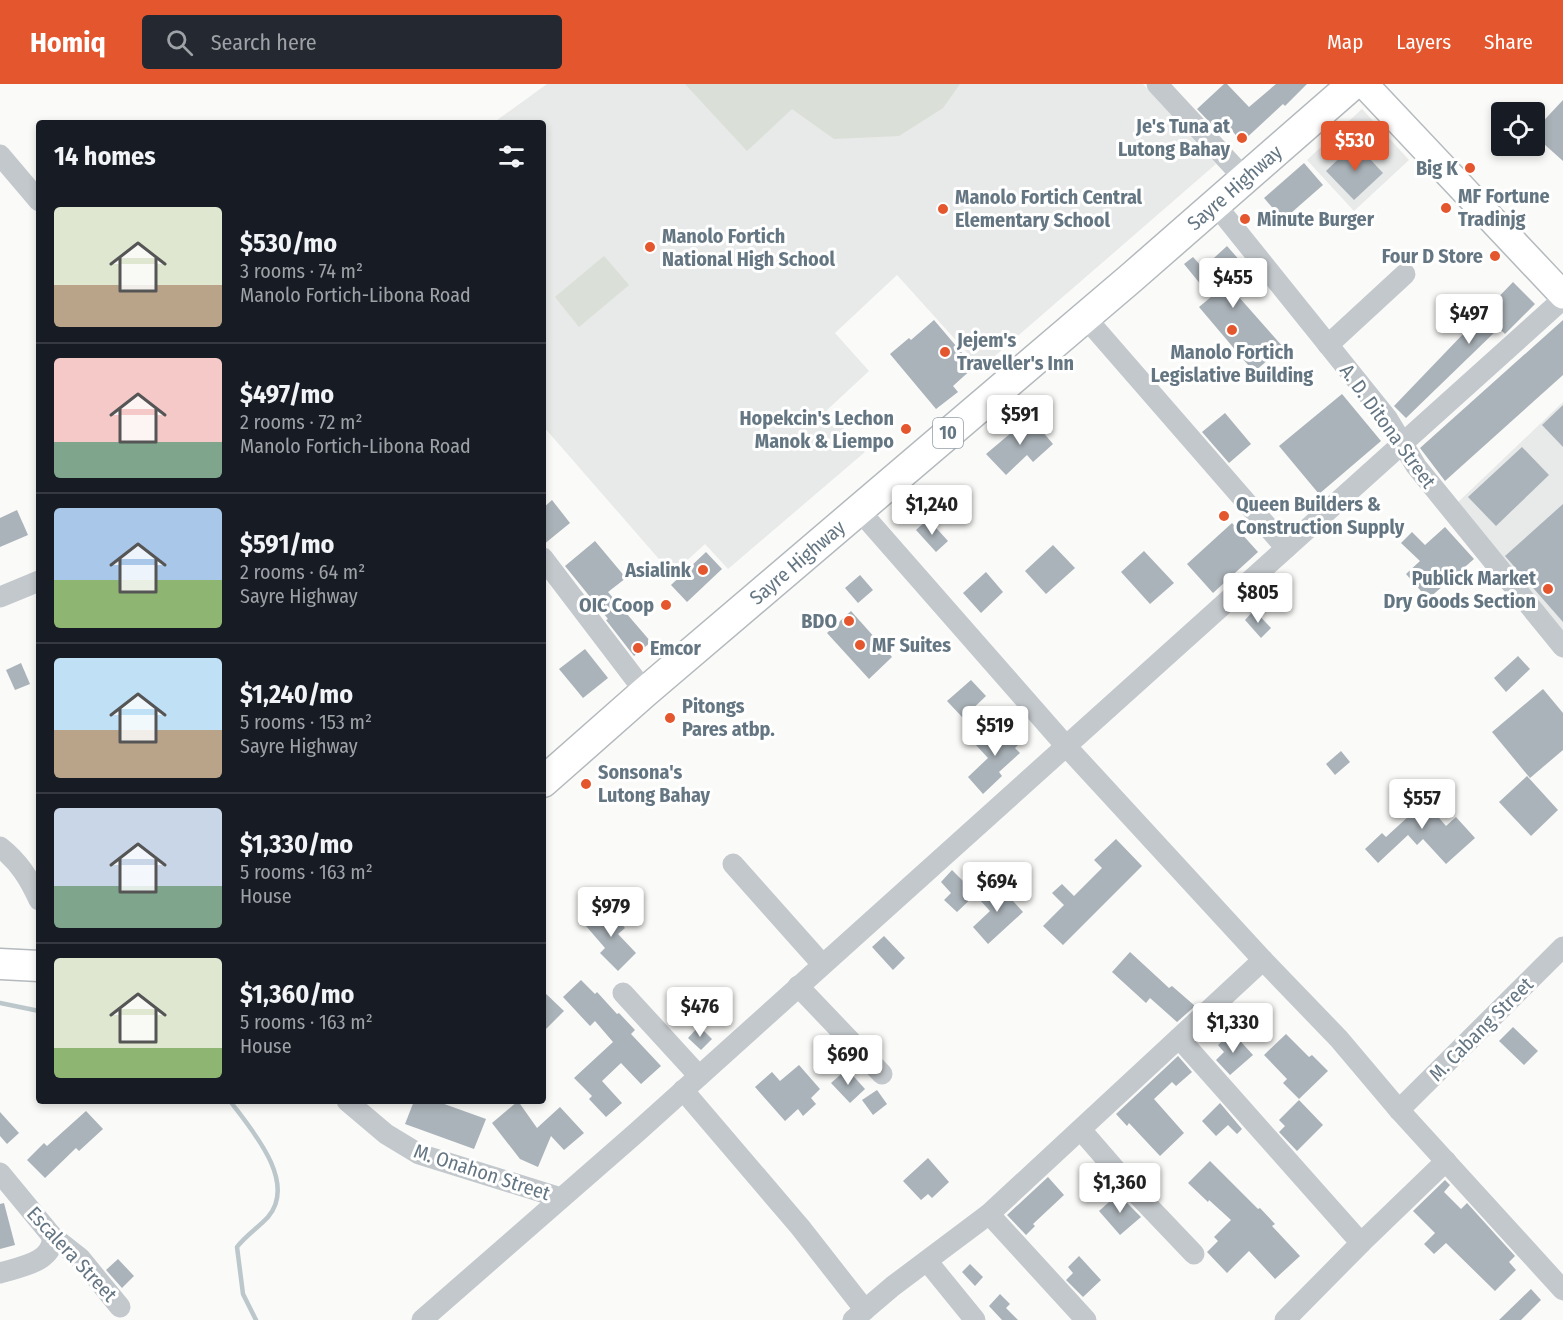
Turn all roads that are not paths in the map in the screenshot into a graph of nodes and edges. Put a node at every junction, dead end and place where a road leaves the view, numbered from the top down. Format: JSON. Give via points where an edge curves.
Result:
{"nodes":[{"id":1,"x":1157,"y":84,"type":"edge"},
{"id":2,"x":1353,"y":84,"type":"edge"},
{"id":3,"x":1364,"y":84,"type":"edge"},
{"id":4,"x":0,"y":155,"type":"edge"},
{"id":5,"x":1244,"y":178,"type":"junction"},
{"id":6,"x":36,"y":197,"type":"edge"},
{"id":7,"x":1215,"y":204,"type":"junction"},
{"id":8,"x":1405,"y":274,"type":"dead end"},
{"id":9,"x":1563,"y":297,"type":"edge"},
{"id":10,"x":1085,"y":317,"type":"junction"},
{"id":11,"x":1328,"y":345,"type":"junction"},
{"id":12,"x":1403,"y":444,"type":"junction"},
{"id":13,"x":859,"y":510,"type":"junction"},
{"id":14,"x":1286,"y":548,"type":"junction"},
{"id":15,"x":546,"y":562,"type":"edge"},
{"id":16,"x":36,"y":582,"type":"edge"},
{"id":17,"x":0,"y":597,"type":"edge"},
{"id":18,"x":1563,"y":647,"type":"edge"},
{"id":19,"x":645,"y":692,"type":"junction"},
{"id":20,"x":1066,"y":746,"type":"junction"},
{"id":21,"x":546,"y":779,"type":"edge"},
{"id":22,"x":0,"y":847,"type":"edge"},
{"id":23,"x":733,"y":864,"type":"dead end"},
{"id":24,"x":36,"y":893,"type":"edge"},
{"id":25,"x":1563,"y":947,"type":"edge"},
{"id":26,"x":1263,"y":960,"type":"junction"},
{"id":27,"x":0,"y":964,"type":"edge"},
{"id":28,"x":822,"y":964,"type":"junction"},
{"id":29,"x":36,"y":966,"type":"edge"},
{"id":30,"x":798,"y":986,"type":"junction"},
{"id":31,"x":623,"y":993,"type":"dead end"},
{"id":32,"x":1179,"y":1038,"type":"junction"},
{"id":33,"x":882,"y":1074,"type":"dead end"},
{"id":34,"x":699,"y":1076,"type":"junction"},
{"id":35,"x":683,"y":1090,"type":"junction"},
{"id":36,"x":351,"y":1104,"type":"edge"},
{"id":37,"x":1399,"y":1110,"type":"junction"},
{"id":38,"x":1081,"y":1130,"type":"junction"},
{"id":39,"x":1446,"y":1161,"type":"junction"},
{"id":40,"x":0,"y":1173,"type":"edge"},
{"id":41,"x":561,"y":1198,"type":"junction"},
{"id":42,"x":989,"y":1214,"type":"junction"},
{"id":43,"x":52,"y":1236,"type":"junction"},
{"id":44,"x":1361,"y":1243,"type":"junction"},
{"id":45,"x":1194,"y":1254,"type":"dead end"},
{"id":46,"x":927,"y":1261,"type":"junction"},
{"id":47,"x":0,"y":1273,"type":"edge"},
{"id":48,"x":1563,"y":1290,"type":"edge"},
{"id":49,"x":120,"y":1307,"type":"dead end"},
{"id":50,"x":859,"y":1315,"type":"edge"},
{"id":51,"x":422,"y":1320,"type":"edge"},
{"id":52,"x":975,"y":1320,"type":"edge"},
{"id":53,"x":1086,"y":1320,"type":"edge"},
{"id":54,"x":1285,"y":1320,"type":"edge"}],
"edges":[{"from":1,"to":5,"type":"street"},
{"from":2,"to":5,"type":"highway","name":"Sayre Highway","number":"10"},
{"from":3,"to":9,"type":"main road"},
{"from":4,"to":6,"type":"street"},
{"from":5,"to":7,"type":"highway","name":"Sayre Highway","number":"10"},
{"from":7,"to":10,"type":"highway","name":"Sayre Highway","number":"10"},
{"from":7,"to":11,"type":"street","name":"A. D. Ditona Street"},
{"from":8,"to":11,"type":"street"},
{"from":9,"to":12,"type":"street"},
{"from":10,"to":13,"type":"highway","name":"Sayre Highway","number":"10"},
{"from":10,"to":14,"type":"street"},
{"from":11,"to":12,"type":"street","name":"A. D. Ditona Street"},
{"from":12,"to":14,"type":"street"},
{"from":12,"to":18,"type":"street","name":"A. D. Ditona Street","via":[[1416,466]]},
{"from":13,"to":19,"type":"highway","name":"Sayre Highway","number":"10"},
{"from":13,"to":20,"type":"street"},
{"from":14,"to":20,"type":"street"},
{"from":15,"to":19,"type":"street"},
{"from":16,"to":17,"type":"street"},
{"from":19,"to":21,"type":"highway","name":"Sayre Highway","number":"10"},
{"from":20,"to":26,"type":"street"},
{"from":20,"to":28,"type":"street"},
{"from":22,"to":24,"type":"street","via":[[29,877]]},
{"from":23,"to":28,"type":"street"},
{"from":25,"to":37,"type":"street","name":"M. Cabang Street"},
{"from":26,"to":32,"type":"street"},
{"from":26,"to":37,"type":"street","via":[[1339,1039]]},
{"from":27,"to":29,"type":"highway"},
{"from":28,"to":30,"type":"street"},
{"from":30,"to":33,"type":"street"},
{"from":30,"to":34,"type":"street"},
{"from":31,"to":34,"type":"street"},
{"from":32,"to":38,"type":"street"},
{"from":32,"to":44,"type":"street"},
{"from":34,"to":35,"type":"street"},
{"from":35,"to":41,"type":"street"},
{"from":35,"to":50,"type":"street","via":[[800,1227]]},
{"from":36,"to":41,"type":"street","name":"M. Onahon Street","via":[[418,1154]]},
{"from":37,"to":39,"type":"street"},
{"from":38,"to":42,"type":"street"},
{"from":38,"to":45,"type":"street"},
{"from":39,"to":44,"type":"street"},
{"from":39,"to":48,"type":"street"},
{"from":40,"to":43,"type":"street","name":"Escalera Street"},
{"from":41,"to":51,"type":"street"},
{"from":42,"to":46,"type":"street"},
{"from":42,"to":53,"type":"street"},
{"from":43,"to":47,"type":"street","via":[[47,1254]]},
{"from":43,"to":49,"type":"street","name":"Escalera Street","via":[[80,1258]]},
{"from":44,"to":54,"type":"street"},
{"from":46,"to":50,"type":"street"},
{"from":46,"to":52,"type":"street"}]}
